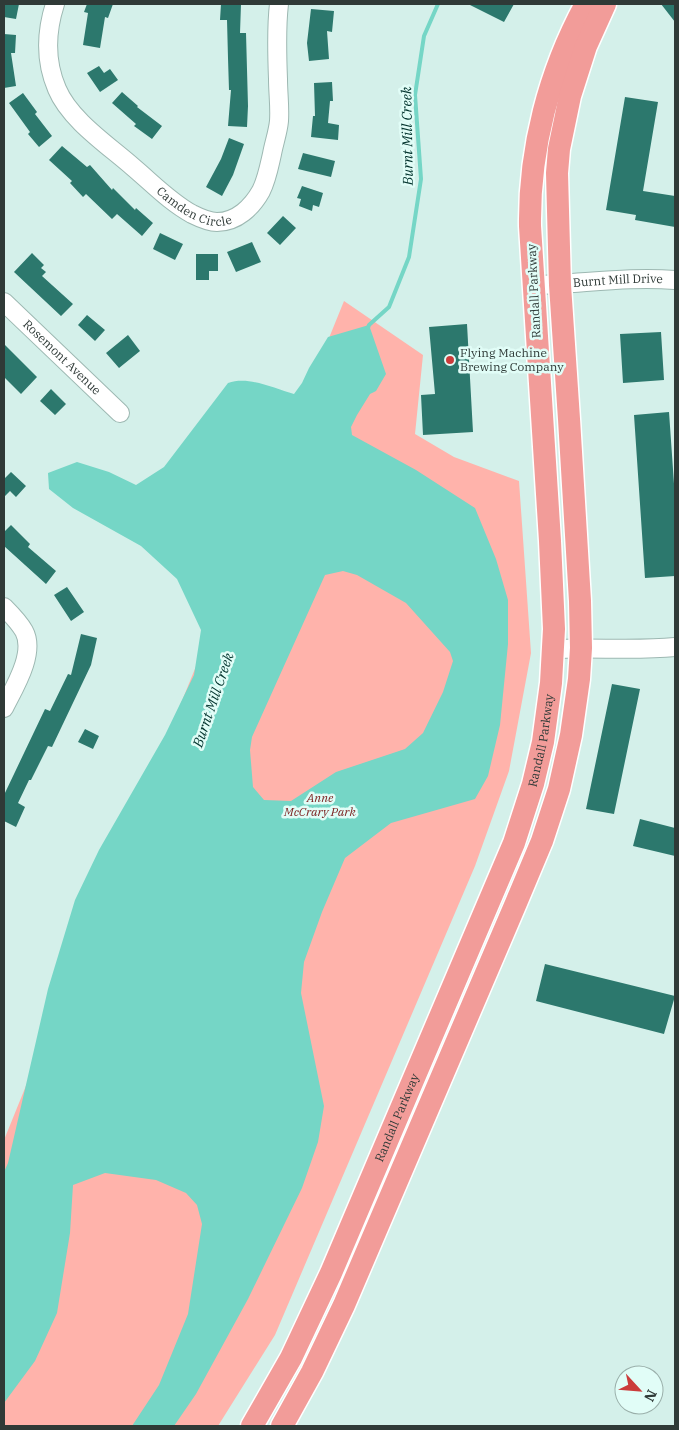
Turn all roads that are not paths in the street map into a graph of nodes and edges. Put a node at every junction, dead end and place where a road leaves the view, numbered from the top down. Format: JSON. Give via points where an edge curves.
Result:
{"nodes":[{"id":1,"x":55,"y":4,"type":"edge"},
{"id":2,"x":279,"y":4,"type":"edge"},
{"id":3,"x":586,"y":4,"type":"edge"},
{"id":4,"x":605,"y":4,"type":"edge"},
{"id":5,"x":675,"y":280,"type":"edge"},
{"id":6,"x":534,"y":285,"type":"junction"},
{"id":7,"x":560,"y":285,"type":"junction"},
{"id":8,"x":4,"y":302,"type":"edge"},
{"id":9,"x":120,"y":413,"type":"dead end"},
{"id":10,"x":4,"y":607,"type":"edge"},
{"id":11,"x":675,"y":647,"type":"edge"},
{"id":12,"x":581,"y":648,"type":"junction"},
{"id":13,"x":554,"y":649,"type":"junction"},
{"id":14,"x":4,"y":708,"type":"edge"},
{"id":15,"x":252,"y":1426,"type":"edge"},
{"id":16,"x":282,"y":1426,"type":"edge"}],
"edges":[{"from":1,"to":2,"type":"street","name":"Camden Circle","via":[[49,28],[48,58],[64,102],[171,200],[211,222],[239,217],[262,190],[267,176],[279,123]]},
{"from":3,"to":6,"type":"main road","name":"Randall Parkway","via":[[556,70],[533,163],[530,207]]},
{"from":4,"to":7,"type":"main road","name":"Randall Parkway","via":[[578,68],[561,141],[557,173]]},
{"from":5,"to":7,"type":"street","name":"Burnt Mill Drive","via":[[648,278]]},
{"from":6,"to":7,"type":"street","name":"Burnt Mill Drive"},
{"from":6,"to":13,"type":"main road","name":"Randall Parkway"},
{"from":7,"to":12,"type":"main road","name":"Randall Parkway"},
{"from":8,"to":9,"type":"street","name":"Rosemont Avenue"},
{"from":10,"to":14,"type":"street","via":[[25,632],[28,643],[20,675]]},
{"from":11,"to":12,"type":"street"},
{"from":12,"to":13,"type":"street"},
{"from":12,"to":16,"type":"main road","name":"Randall Parkway","via":[[571,735],[559,789],[542,841],[348,1296]]},
{"from":13,"to":15,"type":"main road","name":"Randall Parkway","via":[[542,749],[514,843],[330,1273],[291,1358]]}]}
